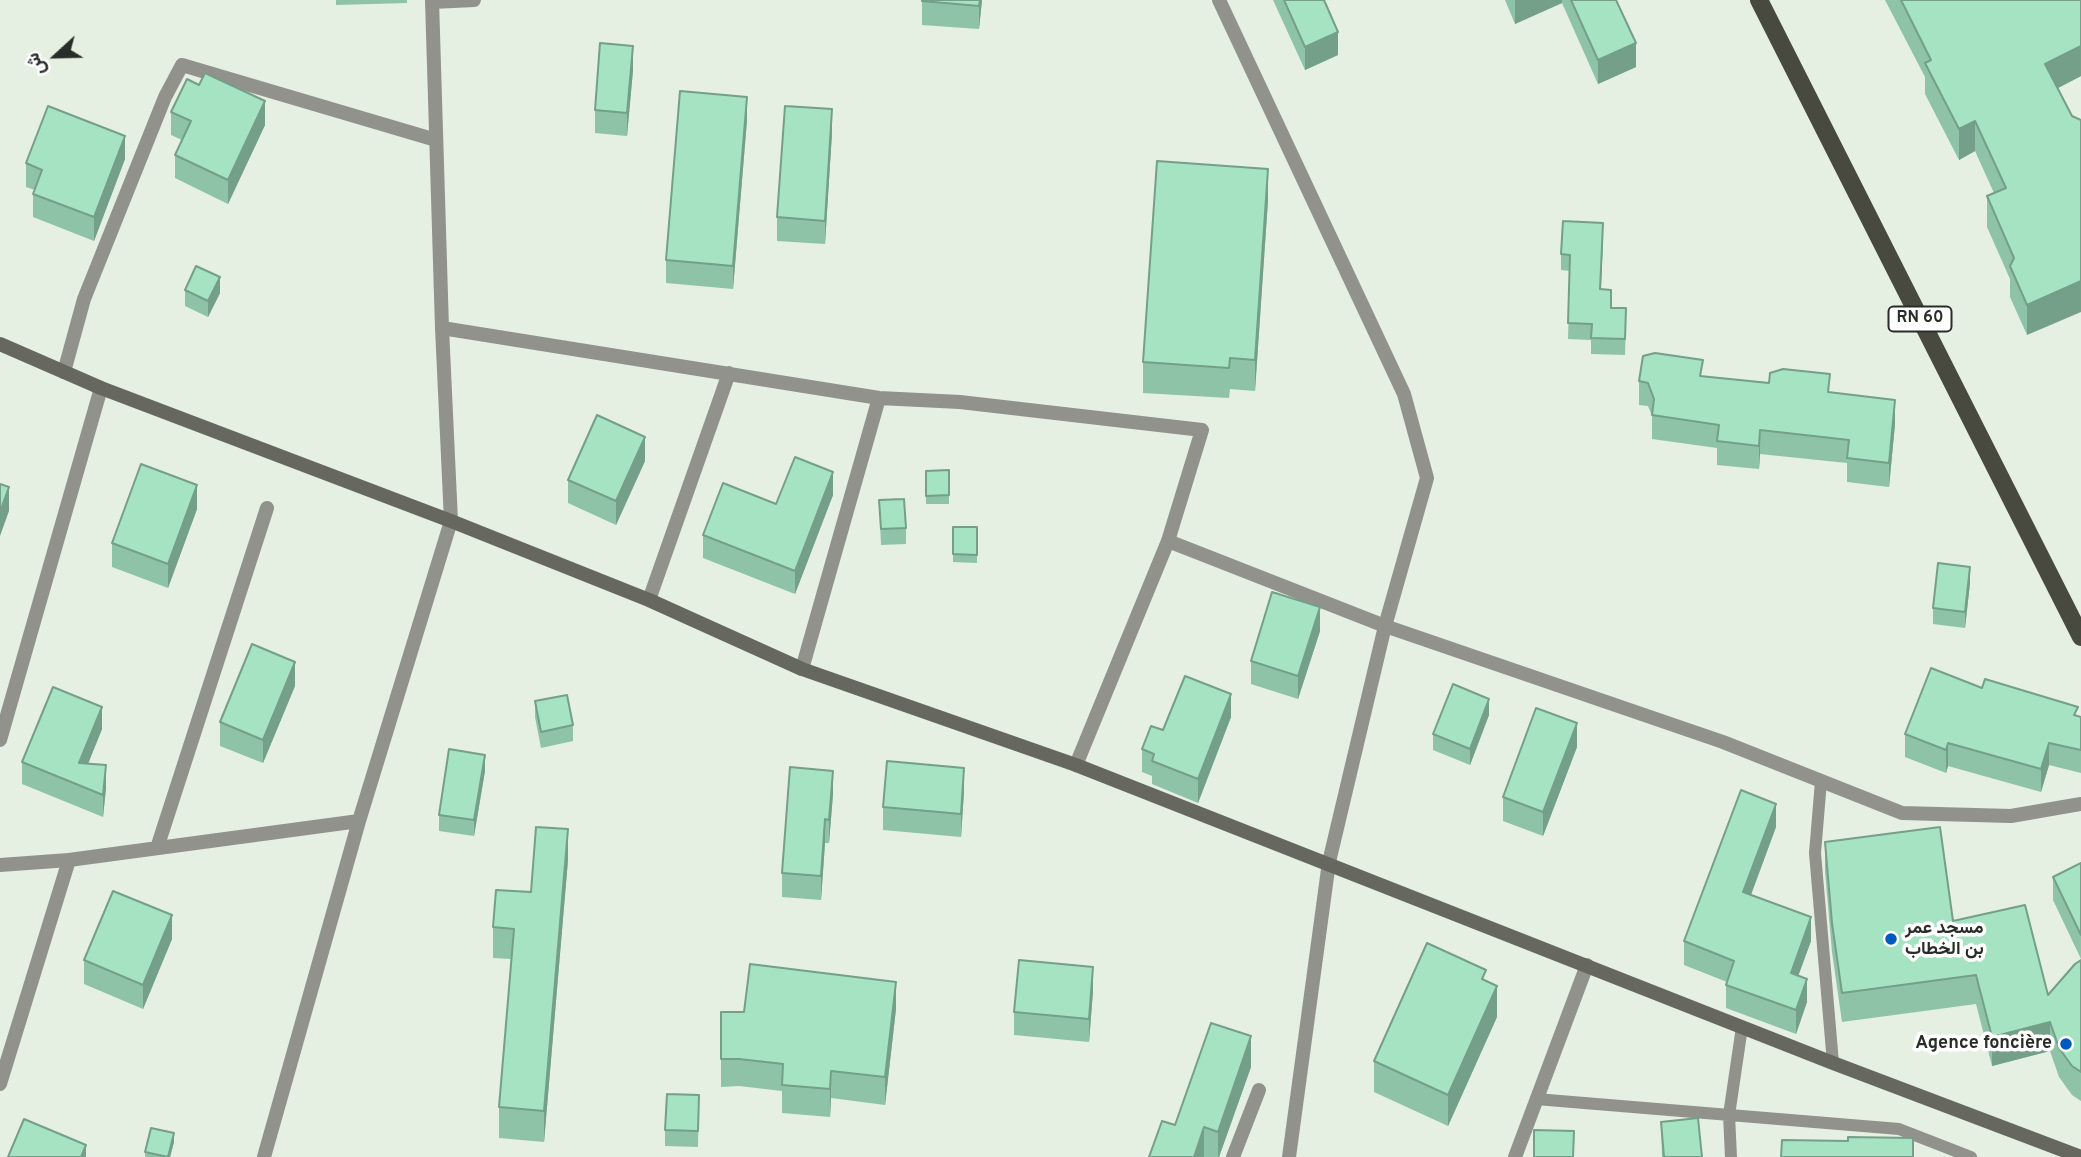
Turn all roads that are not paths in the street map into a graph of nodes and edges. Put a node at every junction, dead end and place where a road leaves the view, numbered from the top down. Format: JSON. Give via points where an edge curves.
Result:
{"nodes":[{"id":1,"x":474,"y":0,"type":"edge"},
{"id":2,"x":1219,"y":0,"type":"edge"},
{"id":3,"x":1759,"y":0,"type":"edge"},
{"id":4,"x":432,"y":1,"type":"edge"},
{"id":5,"x":436,"y":139,"type":"junction"},
{"id":6,"x":442,"y":328,"type":"junction"},
{"id":7,"x":0,"y":344,"type":"edge"},
{"id":8,"x":64,"y":372,"type":"junction"},
{"id":9,"x":729,"y":373,"type":"junction"},
{"id":10,"x":101,"y":388,"type":"junction"},
{"id":11,"x":880,"y":398,"type":"junction"},
{"id":12,"x":267,"y":508,"type":"dead end"},
{"id":13,"x":451,"y":522,"type":"junction"},
{"id":14,"x":1168,"y":541,"type":"junction"},
{"id":15,"x":649,"y":600,"type":"junction"},
{"id":16,"x":1385,"y":626,"type":"junction"},
{"id":17,"x":2081,"y":637,"type":"edge"},
{"id":18,"x":802,"y":668,"type":"junction"},
{"id":19,"x":0,"y":740,"type":"edge"},
{"id":20,"x":1076,"y":765,"type":"junction"},
{"id":21,"x":1821,"y":781,"type":"junction"},
{"id":22,"x":2081,"y":804,"type":"edge"},
{"id":23,"x":359,"y":821,"type":"junction"},
{"id":24,"x":157,"y":848,"type":"junction"},
{"id":25,"x":69,"y":860,"type":"junction"},
{"id":26,"x":1329,"y":862,"type":"junction"},
{"id":27,"x":0,"y":865,"type":"edge"},
{"id":28,"x":1587,"y":965,"type":"junction"},
{"id":29,"x":1742,"y":1027,"type":"junction"},
{"id":30,"x":1833,"y":1063,"type":"junction"},
{"id":31,"x":0,"y":1084,"type":"edge"},
{"id":32,"x":1259,"y":1090,"type":"dead end"},
{"id":33,"x":1536,"y":1099,"type":"junction"},
{"id":34,"x":1729,"y":1115,"type":"junction"},
{"id":35,"x":264,"y":1157,"type":"edge"},
{"id":36,"x":1233,"y":1157,"type":"edge"},
{"id":37,"x":1289,"y":1157,"type":"edge"},
{"id":38,"x":1515,"y":1157,"type":"edge"},
{"id":39,"x":1731,"y":1157,"type":"edge"},
{"id":40,"x":1971,"y":1157,"type":"edge"},
{"id":41,"x":2081,"y":1157,"type":"edge"}],
"edges":[{"from":1,"to":4,"type":"street"},
{"from":2,"to":16,"type":"street","via":[[1404,394],[1427,478]]},
{"from":3,"to":17,"type":"main road","number":"RN 60"},
{"from":4,"to":5,"type":"street"},
{"from":5,"to":6,"type":"street"},
{"from":5,"to":8,"type":"street","via":[[182,65],[84,299]]},
{"from":6,"to":9,"type":"street"},
{"from":6,"to":13,"type":"street"},
{"from":7,"to":8,"type":"main road"},
{"from":8,"to":10,"type":"main road"},
{"from":9,"to":11,"type":"street"},
{"from":9,"to":15,"type":"street"},
{"from":10,"to":13,"type":"main road"},
{"from":10,"to":19,"type":"street"},
{"from":11,"to":14,"type":"street","via":[[960,402],[1202,430]]},
{"from":11,"to":18,"type":"street"},
{"from":12,"to":24,"type":"street"},
{"from":13,"to":15,"type":"main road"},
{"from":13,"to":23,"type":"street"},
{"from":14,"to":16,"type":"street"},
{"from":14,"to":20,"type":"street"},
{"from":15,"to":18,"type":"main road"},
{"from":16,"to":21,"type":"street","via":[[1723,742]]},
{"from":16,"to":26,"type":"street"},
{"from":18,"to":20,"type":"main road"},
{"from":20,"to":26,"type":"main road"},
{"from":21,"to":22,"type":"street","via":[[1902,813],[2011,816]]},
{"from":21,"to":30,"type":"lane","via":[[1815,853]]},
{"from":23,"to":24,"type":"street"},
{"from":23,"to":35,"type":"street"},
{"from":24,"to":25,"type":"street"},
{"from":25,"to":27,"type":"street"},
{"from":25,"to":31,"type":"street"},
{"from":26,"to":28,"type":"main road"},
{"from":26,"to":37,"type":"street"},
{"from":28,"to":29,"type":"main road"},
{"from":28,"to":33,"type":"street"},
{"from":29,"to":30,"type":"main road"},
{"from":29,"to":34,"type":"lane"},
{"from":30,"to":41,"type":"main road"},
{"from":32,"to":36,"type":"street"},
{"from":33,"to":34,"type":"lane"},
{"from":33,"to":38,"type":"street"},
{"from":34,"to":39,"type":"lane"},
{"from":34,"to":40,"type":"lane","via":[[1899,1129]]}]}
